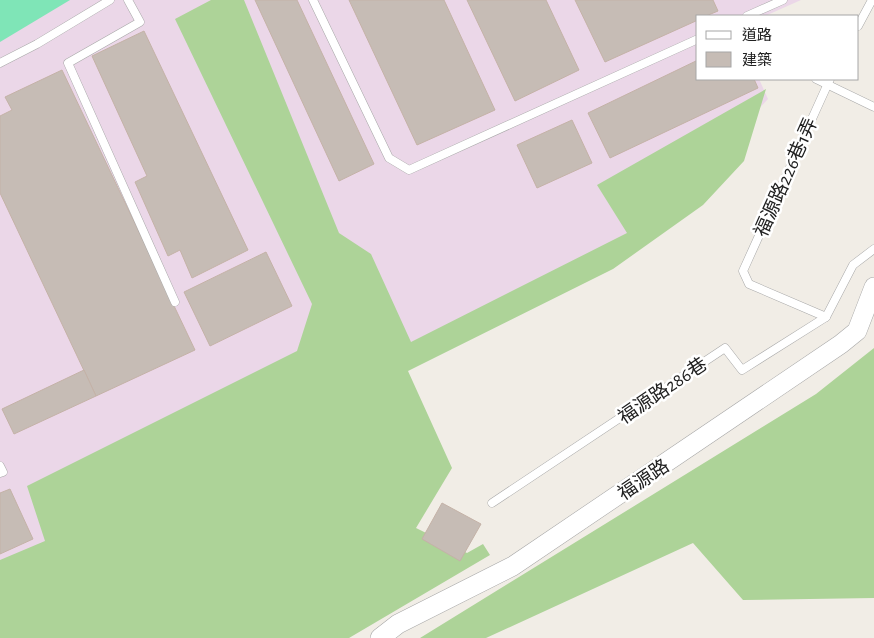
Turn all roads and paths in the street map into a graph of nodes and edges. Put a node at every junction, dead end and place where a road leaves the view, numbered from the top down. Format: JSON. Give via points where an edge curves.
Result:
{"nodes":[{"id":1,"x":110,"y":0,"type":"edge"},
{"id":2,"x":128,"y":0,"type":"edge"},
{"id":3,"x":313,"y":0,"type":"edge"},
{"id":4,"x":783,"y":0,"type":"edge"},
{"id":5,"x":872,"y":0,"type":"edge"},
{"id":6,"x":749,"y":15,"type":"edge"},
{"id":7,"x":859,"y":24,"type":"edge"},
{"id":8,"x":696,"y":39,"type":"edge"},
{"id":9,"x":0,"y":63,"type":"edge"},
{"id":10,"x":829,"y":81,"type":"edge"},
{"id":11,"x":874,"y":106,"type":"edge"},
{"id":12,"x":874,"y":249,"type":"edge"},
{"id":13,"x":874,"y":287,"type":"edge"},
{"id":14,"x":175,"y":302,"type":"dead end"},
{"id":15,"x":826,"y":317,"type":"junction"},
{"id":16,"x":0,"y":466,"type":"edge"},
{"id":17,"x":0,"y":473,"type":"edge"},
{"id":18,"x":492,"y":502,"type":"dead end"},
{"id":19,"x":380,"y":638,"type":"edge"}],
"edges":[{"from":1,"to":9,"type":"lane"},
{"from":2,"to":14,"type":"lane","via":[[140,22],[68,62]]},
{"from":3,"to":8,"type":"lane","via":[[389,158],[408,170]]},
{"from":4,"to":6,"type":"lane"},
{"from":5,"to":7,"type":"lane"},
{"from":10,"to":11,"type":"lane"},
{"from":10,"to":15,"type":"lane","name":"福源路226巷1弄","via":[[743,271],[749,284]]},
{"from":12,"to":15,"type":"lane","via":[[853,265]]},
{"from":13,"to":19,"type":"street","name":"福源路","via":[[857,331],[841,344],[513,566],[398,624]]},
{"from":15,"to":18,"type":"lane","name":"福源路286巷","via":[[742,370],[725,348]]},
{"from":16,"to":17,"type":"lane","via":[[3,472]]}]}
